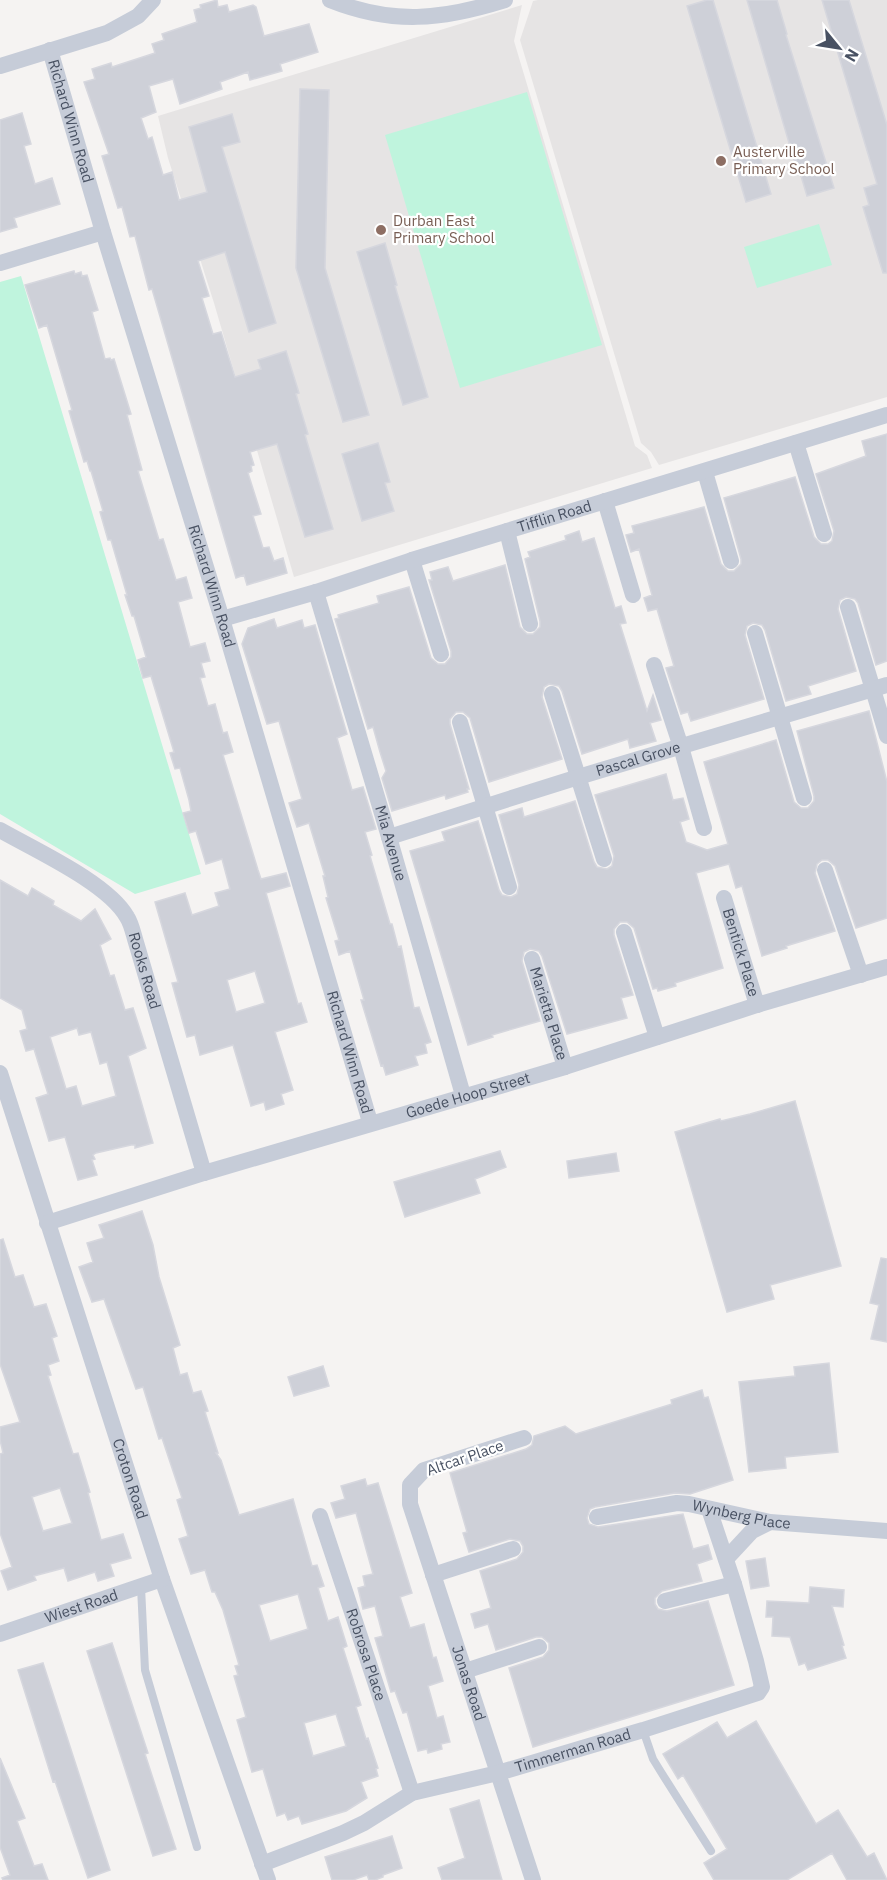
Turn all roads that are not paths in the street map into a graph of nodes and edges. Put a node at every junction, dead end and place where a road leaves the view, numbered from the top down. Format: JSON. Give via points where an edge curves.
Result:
{"nodes":[{"id":1,"x":153,"y":0,"type":"edge"},
{"id":2,"x":330,"y":0,"type":"edge"},
{"id":3,"x":505,"y":0,"type":"edge"},
{"id":4,"x":50,"y":50,"type":"junction"},
{"id":5,"x":0,"y":66,"type":"edge"},
{"id":6,"x":103,"y":232,"type":"junction"},
{"id":7,"x":0,"y":263,"type":"edge"},
{"id":8,"x":887,"y":415,"type":"edge"},
{"id":9,"x":796,"y":443,"type":"junction"},
{"id":10,"x":705,"y":472,"type":"junction"},
{"id":11,"x":605,"y":501,"type":"junction"},
{"id":12,"x":507,"y":531,"type":"junction"},
{"id":13,"x":824,"y":534,"type":"dead end"},
{"id":14,"x":412,"y":560,"type":"junction"},
{"id":15,"x":731,"y":561,"type":"dead end"},
{"id":16,"x":316,"y":592,"type":"junction"},
{"id":17,"x":633,"y":595,"type":"dead end"},
{"id":18,"x":848,"y":607,"type":"dead end"},
{"id":19,"x":222,"y":619,"type":"junction"},
{"id":20,"x":530,"y":624,"type":"dead end"},
{"id":21,"x":756,"y":633,"type":"dead end"},
{"id":22,"x":441,"y":654,"type":"dead end"},
{"id":23,"x":654,"y":665,"type":"dead end"},
{"id":24,"x":880,"y":687,"type":"edge"},
{"id":25,"x":552,"y":694,"type":"dead end"},
{"id":26,"x":780,"y":717,"type":"junction"},
{"id":27,"x":460,"y":722,"type":"dead end"},
{"id":28,"x":887,"y":736,"type":"edge"},
{"id":29,"x":681,"y":747,"type":"junction"},
{"id":30,"x":578,"y":777,"type":"junction"},
{"id":31,"x":804,"y":798,"type":"dead end"},
{"id":32,"x":485,"y":807,"type":"junction"},
{"id":33,"x":704,"y":828,"type":"dead end"},
{"id":34,"x":0,"y":830,"type":"edge"},
{"id":35,"x":389,"y":837,"type":"junction"},
{"id":36,"x":604,"y":859,"type":"dead end"},
{"id":37,"x":825,"y":870,"type":"dead end"},
{"id":38,"x":509,"y":887,"type":"dead end"},
{"id":39,"x":724,"y":898,"type":"dead end"},
{"id":40,"x":624,"y":932,"type":"dead end"},
{"id":41,"x":532,"y":959,"type":"dead end"},
{"id":42,"x":887,"y":967,"type":"edge"},
{"id":43,"x":861,"y":975,"type":"junction"},
{"id":44,"x":757,"y":1005,"type":"junction"},
{"id":45,"x":657,"y":1037,"type":"junction"},
{"id":46,"x":565,"y":1067,"type":"junction"},
{"id":47,"x":0,"y":1073,"type":"edge"},
{"id":48,"x":463,"y":1095,"type":"junction"},
{"id":49,"x":370,"y":1122,"type":"junction"},
{"id":50,"x":204,"y":1173,"type":"junction"},
{"id":51,"x":47,"y":1223,"type":"junction"},
{"id":52,"x":524,"y":1438,"type":"dead end"},
{"id":53,"x":410,"y":1485,"type":"joint"},
{"id":54,"x":709,"y":1509,"type":"junction"},
{"id":55,"x":320,"y":1516,"type":"dead end"},
{"id":56,"x":597,"y":1517,"type":"dead end"},
{"id":57,"x":771,"y":1522,"type":"junction"},
{"id":58,"x":887,"y":1532,"type":"edge"},
{"id":59,"x":513,"y":1549,"type":"dead end"},
{"id":60,"x":726,"y":1559,"type":"junction"},
{"id":61,"x":433,"y":1575,"type":"junction"},
{"id":62,"x":162,"y":1579,"type":"junction"},
{"id":63,"x":734,"y":1584,"type":"junction"},
{"id":64,"x":141,"y":1587,"type":"junction"},
{"id":65,"x":665,"y":1601,"type":"dead end"},
{"id":66,"x":0,"y":1634,"type":"edge"},
{"id":67,"x":539,"y":1647,"type":"dead end"},
{"id":68,"x":465,"y":1671,"type":"junction"},
{"id":69,"x":644,"y":1730,"type":"junction"},
{"id":70,"x":498,"y":1773,"type":"junction"},
{"id":71,"x":412,"y":1793,"type":"junction"},
{"id":72,"x":197,"y":1847,"type":"dead end"},
{"id":73,"x":711,"y":1851,"type":"dead end"},
{"id":74,"x":262,"y":1864,"type":"junction"},
{"id":75,"x":268,"y":1880,"type":"edge"},
{"id":76,"x":533,"y":1880,"type":"edge"}],
"edges":[{"from":1,"to":4,"type":"street","via":[[138,15],[106,33]]},
{"from":2,"to":3,"type":"street","via":[[352,9],[417,18],[459,13]]},
{"from":4,"to":5,"type":"street"},
{"from":4,"to":6,"type":"street","name":"Richard Winn Road"},
{"from":6,"to":7,"type":"street"},
{"from":6,"to":19,"type":"street","name":"Richard Winn Road"},
{"from":8,"to":9,"type":"street","name":"Tifflin Road"},
{"from":9,"to":10,"type":"street","name":"Tifflin Road"},
{"from":9,"to":13,"type":"street"},
{"from":10,"to":11,"type":"street","name":"Tifflin Road"},
{"from":10,"to":15,"type":"street"},
{"from":11,"to":12,"type":"street","name":"Tifflin Road"},
{"from":11,"to":17,"type":"street"},
{"from":12,"to":14,"type":"street","name":"Tifflin Road"},
{"from":12,"to":20,"type":"street"},
{"from":14,"to":16,"type":"street","name":"Tifflin Road"},
{"from":14,"to":22,"type":"street"},
{"from":16,"to":19,"type":"street","name":"Tifflin Road"},
{"from":16,"to":35,"type":"street","name":"Mia Avenue"},
{"from":18,"to":24,"type":"street"},
{"from":19,"to":49,"type":"street","name":"Richard Winn Road"},
{"from":21,"to":26,"type":"street"},
{"from":23,"to":29,"type":"street"},
{"from":24,"to":26,"type":"street","name":"Pascal Grove"},
{"from":24,"to":28,"type":"street"},
{"from":25,"to":30,"type":"street"},
{"from":26,"to":29,"type":"street","name":"Pascal Grove"},
{"from":26,"to":31,"type":"street"},
{"from":27,"to":32,"type":"street"},
{"from":29,"to":30,"type":"street","name":"Pascal Grove"},
{"from":29,"to":33,"type":"street"},
{"from":30,"to":32,"type":"street","name":"Pascal Grove"},
{"from":30,"to":36,"type":"street"},
{"from":32,"to":35,"type":"street","name":"Pascal Grove"},
{"from":32,"to":38,"type":"street"},
{"from":34,"to":50,"type":"street","name":"Rooks Road","via":[[96,884],[127,916]]},
{"from":35,"to":48,"type":"street","name":"Mia Avenue"},
{"from":37,"to":43,"type":"street"},
{"from":39,"to":44,"type":"street","name":"Bentick Place"},
{"from":40,"to":45,"type":"street"},
{"from":41,"to":46,"type":"street","name":"Marietta Place"},
{"from":42,"to":43,"type":"street","name":"Goede Hoop Street"},
{"from":43,"to":44,"type":"street","name":"Goede Hoop Street"},
{"from":44,"to":45,"type":"street","name":"Goede Hoop Street"},
{"from":45,"to":46,"type":"street","name":"Goede Hoop Street"},
{"from":46,"to":48,"type":"street","name":"Goede Hoop Street"},
{"from":47,"to":51,"type":"street","name":"Croton Road"},
{"from":48,"to":49,"type":"street","name":"Goede Hoop Street"},
{"from":49,"to":50,"type":"street","name":"Goede Hoop Street"},
{"from":50,"to":51,"type":"street","name":"Goede Hoop Street"},
{"from":51,"to":62,"type":"street","name":"Croton Road"},
{"from":52,"to":53,"type":"street","name":"Altcar Place","via":[[424,1470]]},
{"from":53,"to":61,"type":"street","name":"Jonas Road","via":[[411,1504]]},
{"from":54,"to":56,"type":"street","name":"Wynberg Place","via":[[677,1503]]},
{"from":54,"to":57,"type":"street","name":"Wynberg Place"},
{"from":54,"to":60,"type":"street","name":"Timmerman Road"},
{"from":55,"to":71,"type":"street","name":"Robrosa Place"},
{"from":57,"to":58,"type":"street","name":"Wynberg Place"},
{"from":57,"to":60,"type":"street","via":[[752,1531]]},
{"from":59,"to":61,"type":"street"},
{"from":60,"to":63,"type":"street","name":"Timmerman Road"},
{"from":61,"to":68,"type":"street","name":"Jonas Road"},
{"from":62,"to":64,"type":"street","name":"Wiest Road"},
{"from":62,"to":74,"type":"street","name":"Croton Road"},
{"from":63,"to":65,"type":"street"},
{"from":63,"to":69,"type":"street","name":"Timmerman Road","via":[[762,1687],[758,1693]]},
{"from":64,"to":66,"type":"street","name":"Wiest Road"},
{"from":64,"to":72,"type":"lane","via":[[145,1671]]},
{"from":67,"to":68,"type":"street"},
{"from":68,"to":70,"type":"street","name":"Jonas Road"},
{"from":69,"to":70,"type":"street","name":"Timmerman Road"},
{"from":69,"to":73,"type":"lane","via":[[653,1759]]},
{"from":70,"to":71,"type":"street","name":"Timmerman Road"},
{"from":70,"to":76,"type":"street","name":"Jonas Road"},
{"from":71,"to":74,"type":"street","name":"Timmerman Road","via":[[343,1833]]},
{"from":74,"to":75,"type":"street","name":"Croton Road"}]}
